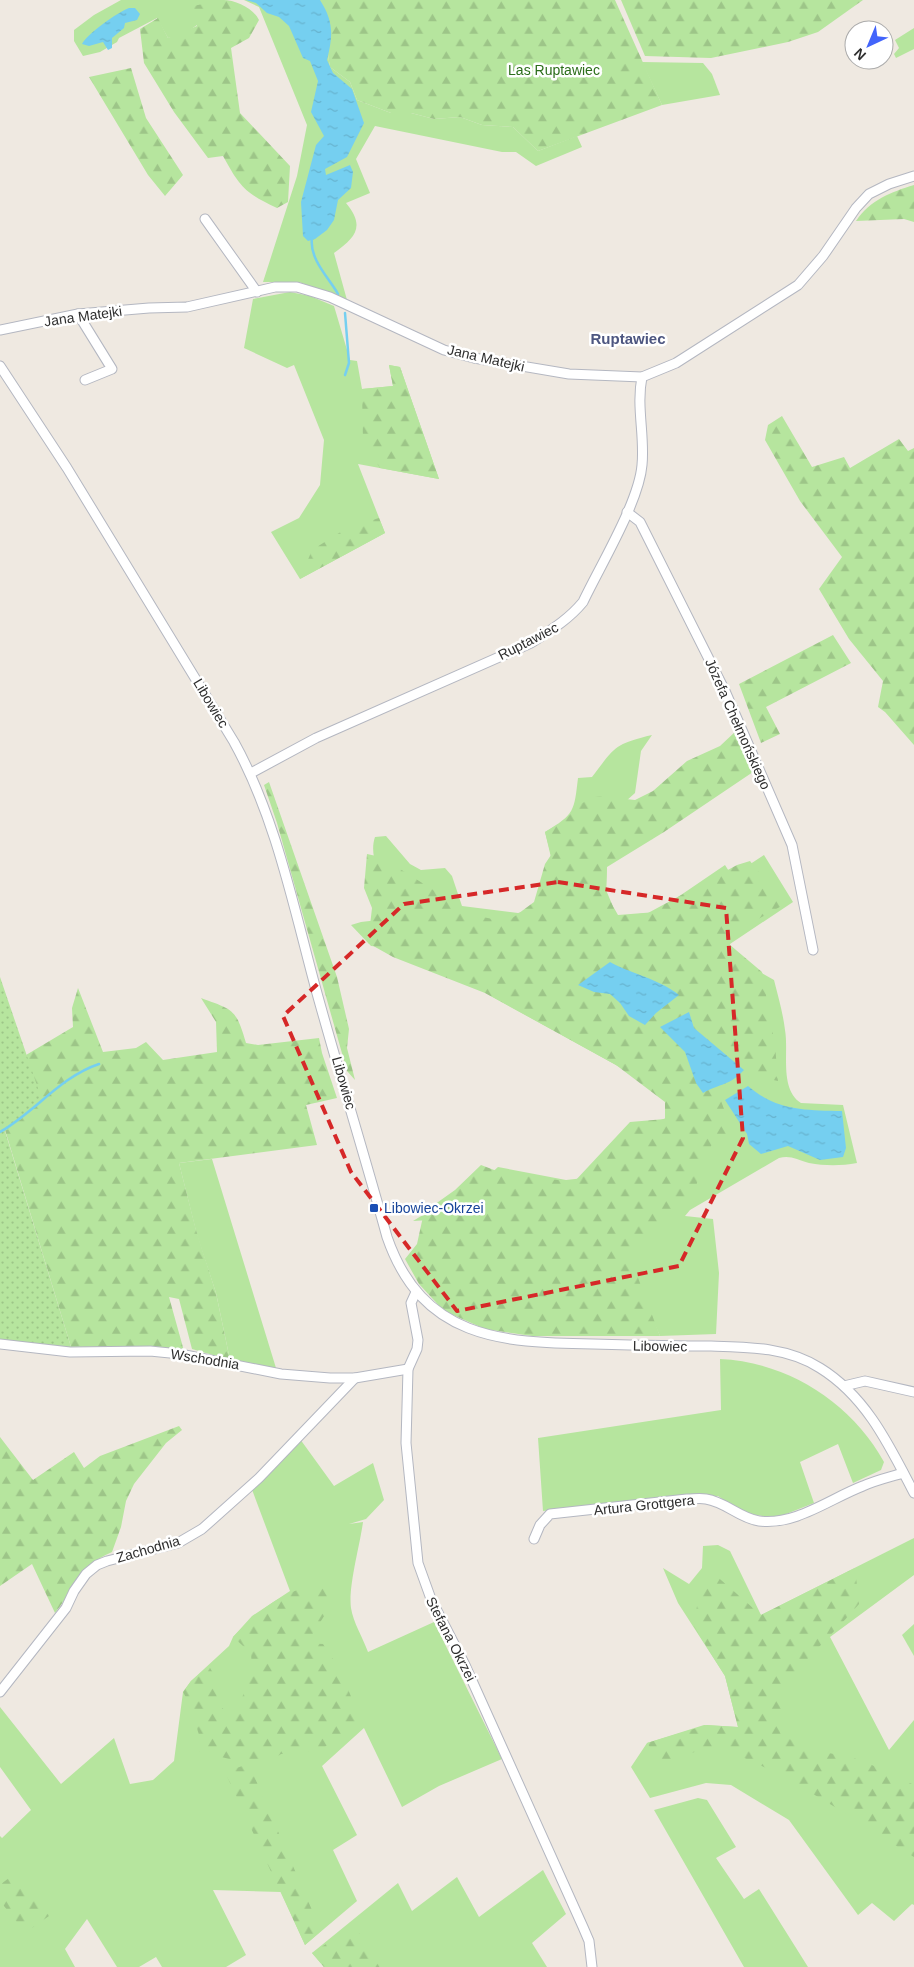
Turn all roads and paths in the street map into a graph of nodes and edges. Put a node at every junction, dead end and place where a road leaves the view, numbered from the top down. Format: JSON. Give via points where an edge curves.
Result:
{"nodes":[{"id":1,"x":914,"y":176,"type":"edge"},
{"id":2,"x":205,"y":219,"type":"dead end"},
{"id":3,"x":257,"y":292,"type":"junction"},
{"id":4,"x":78,"y":314,"type":"junction"},
{"id":5,"x":0,"y":330,"type":"edge"},
{"id":6,"x":0,"y":366,"type":"edge"},
{"id":7,"x":642,"y":378,"type":"junction"},
{"id":8,"x":85,"y":380,"type":"dead end"},
{"id":9,"x":627,"y":512,"type":"junction"},
{"id":10,"x":251,"y":773,"type":"junction"},
{"id":11,"x":813,"y":950,"type":"dead end"},
{"id":12,"x":416,"y":1292,"type":"junction"},
{"id":13,"x":0,"y":1344,"type":"edge"},
{"id":14,"x":408,"y":1369,"type":"junction"},
{"id":15,"x":356,"y":1378,"type":"junction"},
{"id":16,"x":844,"y":1386,"type":"junction"},
{"id":17,"x":914,"y":1392,"type":"edge"},
{"id":18,"x":904,"y":1473,"type":"junction"},
{"id":19,"x":914,"y":1493,"type":"edge"},
{"id":20,"x":534,"y":1539,"type":"dead end"},
{"id":21,"x":0,"y":1692,"type":"edge"},
{"id":22,"x":592,"y":1967,"type":"edge"}],
"edges":[{"from":1,"to":7,"type":"street","name":"Jana Matejki","via":[[869,194],[798,285],[676,363]]},
{"from":2,"to":3,"type":"street"},
{"from":3,"to":4,"type":"street","name":"Jana Matejki","via":[[187,306]]},
{"from":3,"to":7,"type":"street","name":"Jana Matejki","via":[[275,287],[304,289],[330,297],[444,350],[497,364],[569,374]]},
{"from":4,"to":5,"type":"street","name":"Jana Matejki"},
{"from":4,"to":8,"type":"street","via":[[112,369]]},
{"from":6,"to":10,"type":"street","name":"Libowiec","via":[[67,468]]},
{"from":7,"to":9,"type":"street","name":"Ruptawiec","via":[[639,392],[642,467]]},
{"from":9,"to":10,"type":"street","name":"Ruptawiec","via":[[583,602],[564,623],[531,643],[316,738]]},
{"from":9,"to":11,"type":"street","name":"Józefa Chełmońskiego","via":[[640,522],[721,682],[792,845]]},
{"from":10,"to":12,"type":"street","name":"Libowiec","via":[[300,930],[387,1237],[400,1269]]},
{"from":12,"to":14,"type":"street","name":"Stefana Okrzei","via":[[411,1303],[418,1340]]},
{"from":12,"to":16,"type":"street","name":"Libowiec","via":[[435,1310],[458,1324],[506,1340],[746,1347],[777,1351],[809,1361]]},
{"from":13,"to":15,"type":"street","name":"Wschodnia","via":[[70,1352],[150,1351],[281,1374]]},
{"from":14,"to":15,"type":"street","name":"Wschodnia"},
{"from":14,"to":22,"type":"street","name":"Stefana Okrzei","via":[[406,1443],[422,1578],[466,1665],[583,1927],[589,1941]]},
{"from":15,"to":21,"type":"street","name":"Zachodnia","via":[[259,1478],[202,1529],[178,1543],[107,1561],[86,1574],[66,1608]]},
{"from":16,"to":17,"type":"street","via":[[865,1381]]},
{"from":16,"to":18,"type":"street","name":"Libowiec","via":[[870,1414]]},
{"from":18,"to":19,"type":"street","name":"Libowiec"},
{"from":18,"to":20,"type":"street","name":"Artura Grottgera","via":[[857,1488],[798,1516],[774,1522],[741,1517],[706,1499],[687,1499],[550,1514]]}]}
